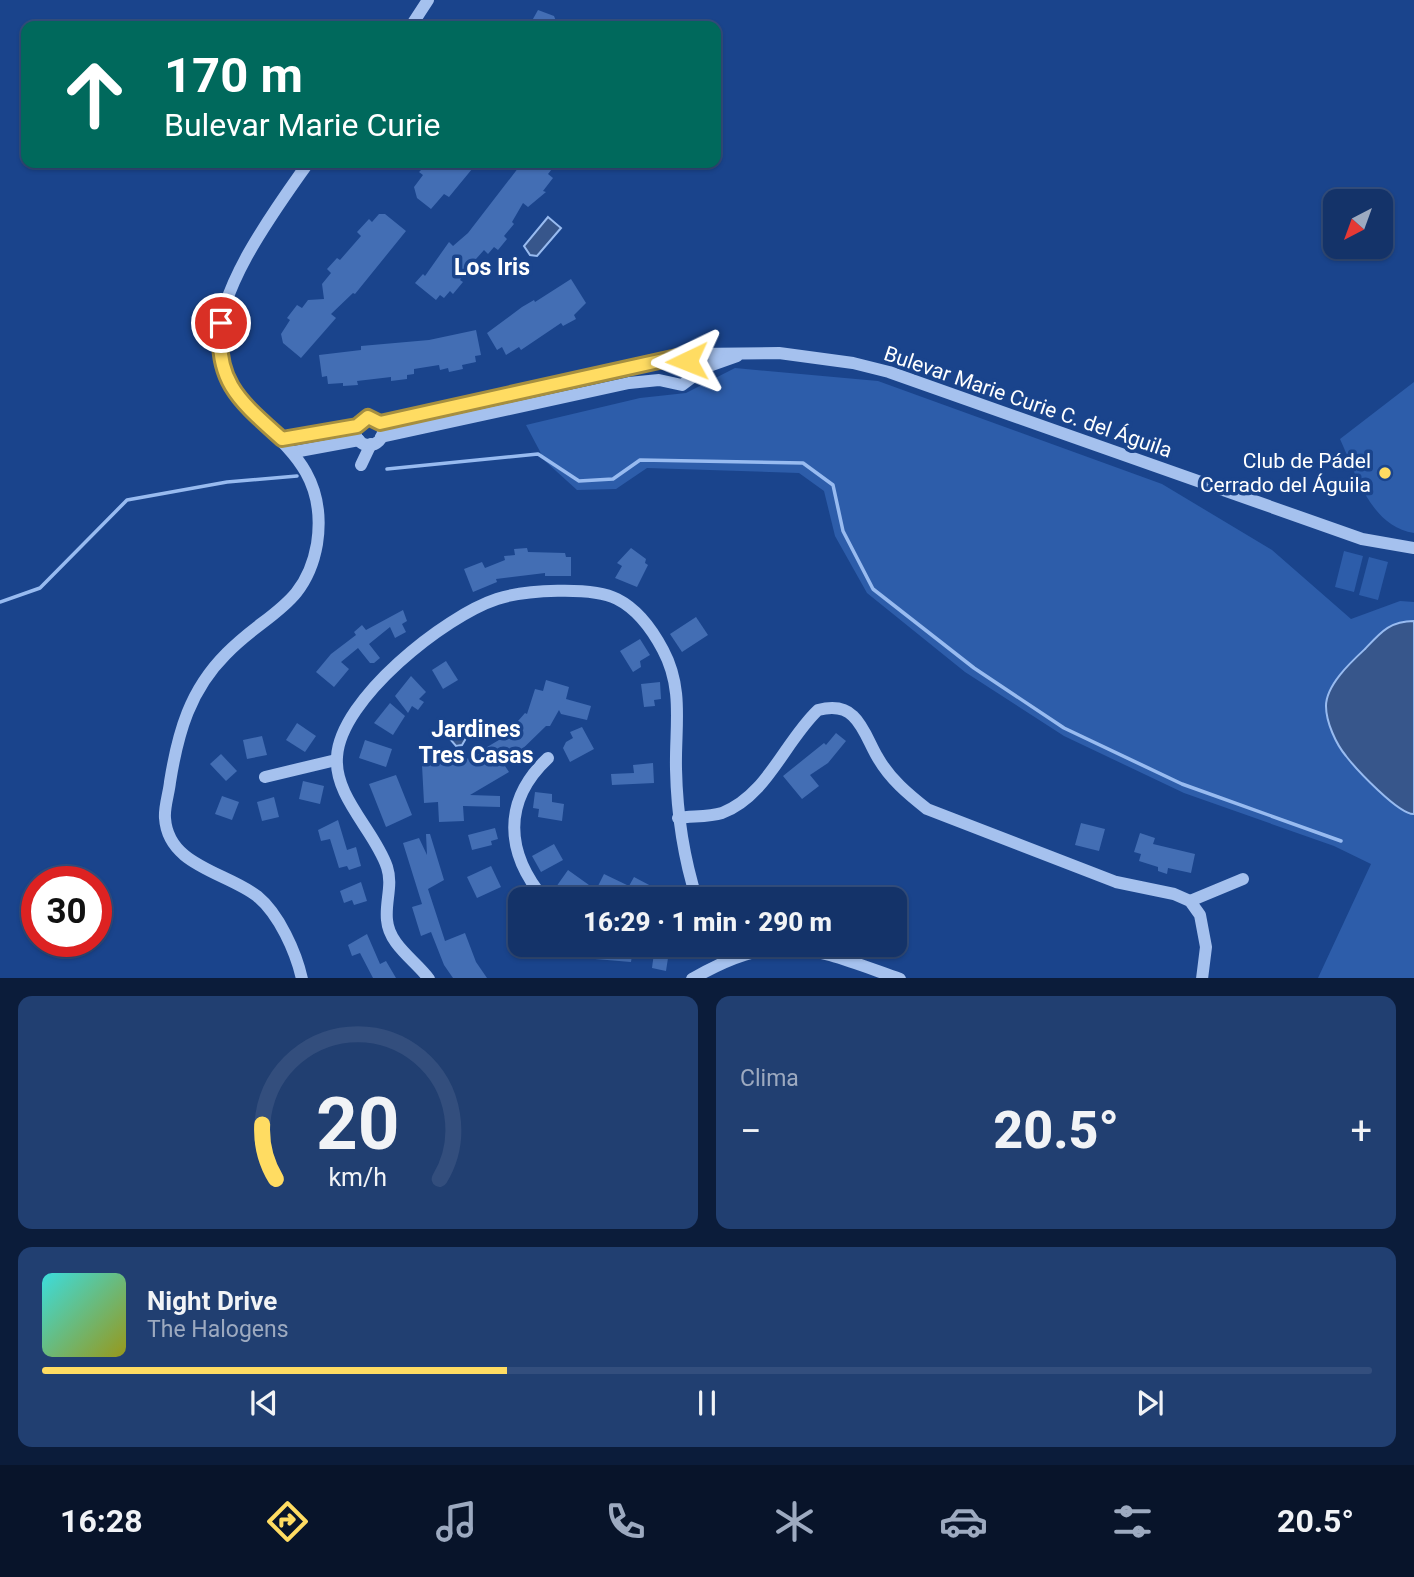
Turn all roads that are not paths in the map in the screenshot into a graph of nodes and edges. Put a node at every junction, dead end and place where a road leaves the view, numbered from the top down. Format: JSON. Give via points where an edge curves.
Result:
{"nodes":[{"id":1,"x":428,"y":0,"type":"edge"},
{"id":2,"x":414,"y":21,"type":"edge"},
{"id":3,"x":305,"y":168,"type":"edge"},
{"id":4,"x":744,"y":353,"type":"junction"},
{"id":5,"x":673,"y":358,"type":"junction"},
{"id":6,"x":688,"y":381,"type":"junction"},
{"id":7,"x":672,"y":384,"type":"junction"},
{"id":8,"x":380,"y":423,"type":"junction"},
{"id":9,"x":357,"y":426,"type":"junction"},
{"id":10,"x":282,"y":439,"type":"junction"},
{"id":11,"x":371,"y":441,"type":"junction"},
{"id":12,"x":294,"y":452,"type":"junction"},
{"id":13,"x":362,"y":465,"type":"dead end"},
{"id":14,"x":1414,"y":548,"type":"edge"},
{"id":15,"x":548,"y":758,"type":"dead end"},
{"id":16,"x":336,"y":760,"type":"junction"},
{"id":17,"x":265,"y":777,"type":"dead end"},
{"id":18,"x":678,"y":818,"type":"junction"},
{"id":19,"x":1243,"y":879,"type":"dead end"},
{"id":20,"x":536,"y":887,"type":"edge"},
{"id":21,"x":693,"y":887,"type":"edge"},
{"id":22,"x":1190,"y":901,"type":"junction"},
{"id":23,"x":726,"y":959,"type":"joint"},
{"id":24,"x":302,"y":978,"type":"edge"},
{"id":25,"x":429,"y":978,"type":"edge"},
{"id":26,"x":692,"y":978,"type":"edge"},
{"id":27,"x":900,"y":978,"type":"edge"},
{"id":28,"x":1202,"y":978,"type":"edge"}],
"edges":[{"from":1,"to":2,"type":"street"},
{"from":3,"to":10,"type":"street","via":[[245,256],[221,323],[218,345],[230,384],[244,404]]},
{"from":4,"to":5,"type":"street","name":"Bulevar Marie Curie C. del Águila"},
{"from":4,"to":6,"type":"street","name":"Bulevar Marie Curie C. del Águila","via":[[706,367]]},
{"from":4,"to":14,"type":"street","name":"Bulevar Marie Curie C. del Águila","via":[[818,357],[889,372],[1362,539]]},
{"from":5,"to":6,"type":"street","via":[[690,366]]},
{"from":5,"to":7,"type":"street","via":[[664,371]]},
{"from":5,"to":8,"type":"street","name":"Bulevar Marie Curie C. del Águila"},
{"from":6,"to":7,"type":"street","name":"Bulevar Marie Curie C. del Águila"},
{"from":7,"to":11,"type":"street","name":"Bulevar Marie Curie C. del Águila","via":[[659,380],[629,383]]},
{"from":8,"to":9,"type":"street","name":"Bulevar Marie Curie C. del Águila","via":[[368,417]]},
{"from":8,"to":11,"type":"street"},
{"from":9,"to":10,"type":"street"},
{"from":9,"to":11,"type":"street"},
{"from":10,"to":12,"type":"street"},
{"from":11,"to":12,"type":"street","name":"Bulevar Marie Curie C. del Águila"},
{"from":11,"to":13,"type":"street"},
{"from":12,"to":24,"type":"street","via":[[308,474],[320,524],[312,566],[292,601],[227,652],[200,684],[181,729],[165,818],[171,841],[187,859],[258,897],[283,930]]},
{"from":15,"to":20,"type":"street","via":[[530,774],[514,815],[523,868]]},
{"from":16,"to":17,"type":"street"},
{"from":16,"to":18,"type":"street","via":[[349,723],[382,676],[458,619],[496,599],[540,591],[616,598],[639,616],[663,651],[675,682]]},
{"from":16,"to":25,"type":"street","via":[[341,780],[387,866],[391,935]]},
{"from":18,"to":21,"type":"street"},
{"from":18,"to":22,"type":"street","via":[[720,814],[735,806],[753,791],[818,710],[830,707],[854,716],[880,761],[904,791],[927,809],[1116,882]]},
{"from":19,"to":22,"type":"street"},
{"from":22,"to":28,"type":"street","via":[[1200,915],[1206,947]]},
{"from":23,"to":26,"type":"street"},
{"from":23,"to":27,"type":"street","via":[[764,948],[788,947]]}]}
